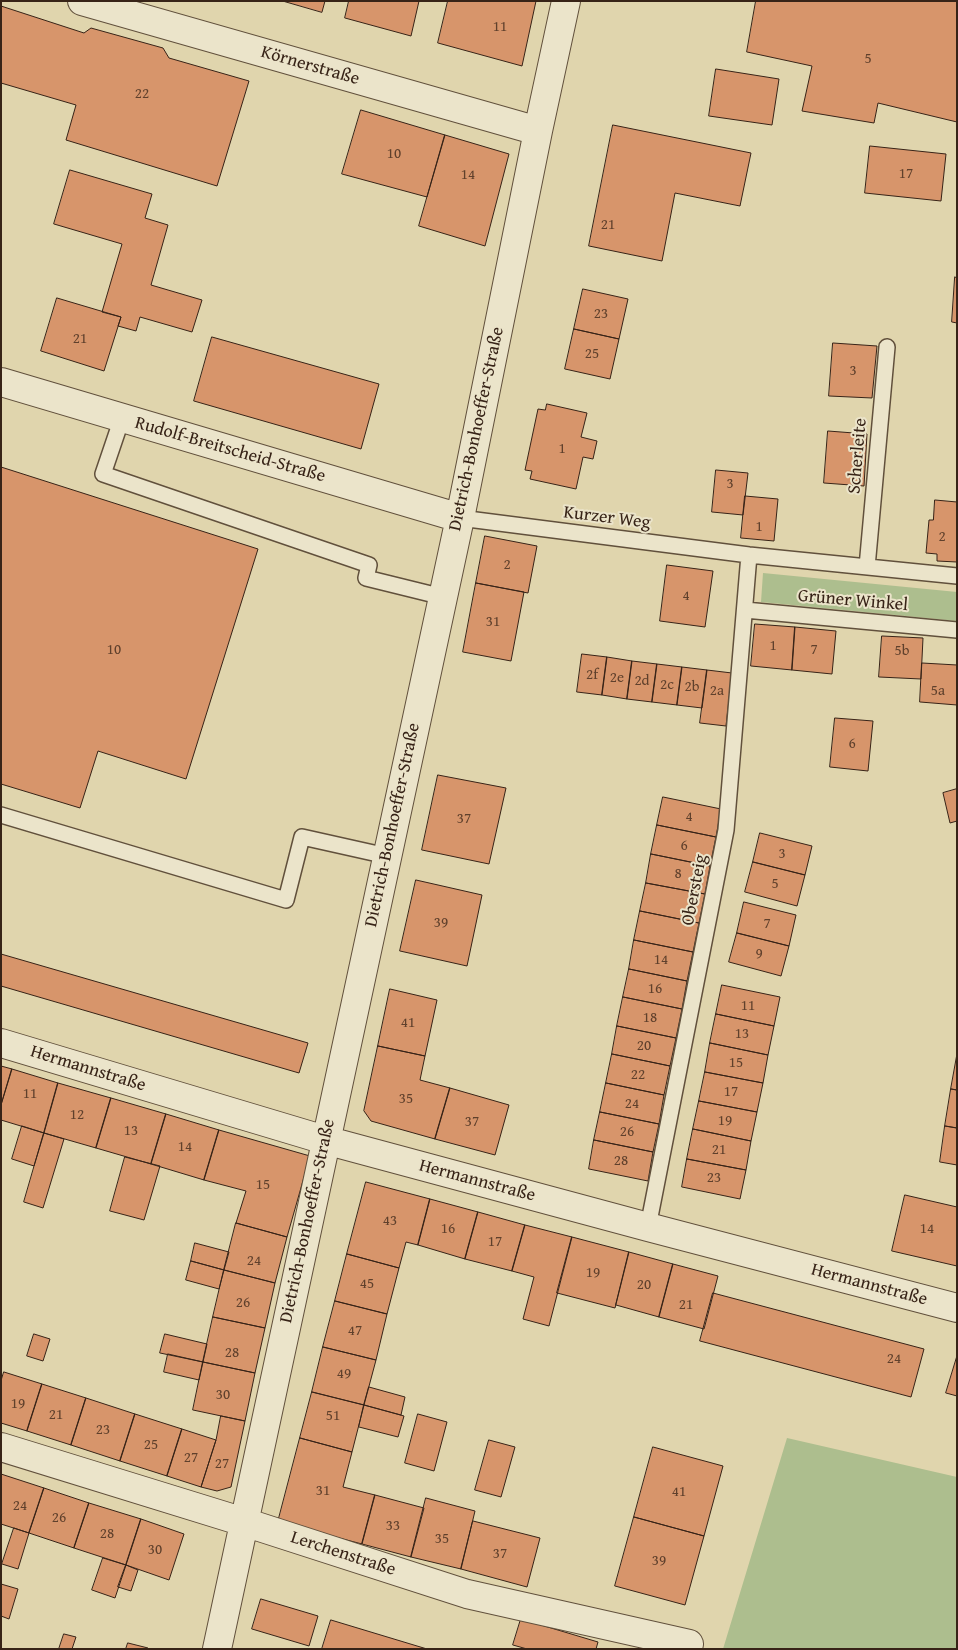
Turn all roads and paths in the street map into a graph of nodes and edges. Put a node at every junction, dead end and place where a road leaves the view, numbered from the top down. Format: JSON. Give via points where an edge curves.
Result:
{"nodes":[{"id":1,"x":82,"y":1,"type":"edge"},
{"id":2,"x":566,"y":1,"type":"edge"},
{"id":3,"x":538,"y":131,"type":"junction"},
{"id":4,"x":887,"y":347,"type":"dead end"},
{"id":5,"x":1,"y":382,"type":"edge"},
{"id":6,"x":122,"y":418,"type":"junction"},
{"id":7,"x":460,"y":518,"type":"junction"},
{"id":8,"x":749,"y":556,"type":"junction"},
{"id":9,"x":867,"y":567,"type":"junction"},
{"id":10,"x":957,"y":576,"type":"edge"},
{"id":11,"x":443,"y":597,"type":"junction"},
{"id":12,"x":745,"y":610,"type":"junction"},
{"id":13,"x":957,"y":630,"type":"edge"},
{"id":14,"x":1,"y":815,"type":"edge"},
{"id":15,"x":387,"y":856,"type":"junction"},
{"id":16,"x":1,"y":1043,"type":"edge"},
{"id":17,"x":326,"y":1140,"type":"junction"},
{"id":18,"x":648,"y":1227,"type":"junction"},
{"id":19,"x":957,"y":1308,"type":"edge"},
{"id":20,"x":1,"y":1447,"type":"edge"},
{"id":21,"x":244,"y":1522,"type":"junction"},
{"id":22,"x":689,"y":1644,"type":"dead end"},
{"id":23,"x":217,"y":1649,"type":"edge"}],
"edges":[{"from":1,"to":3,"type":"street","name":"Körnerstraße"},
{"from":2,"to":3,"type":"street","name":"Dietrich-Bonhoeffer-Straße"},
{"from":3,"to":7,"type":"street","name":"Dietrich-Bonhoeffer-Straße"},
{"from":4,"to":9,"type":"lane","name":"Scherleite"},
{"from":5,"to":6,"type":"street","name":"Rudolf-Breitscheid-Straße"},
{"from":6,"to":7,"type":"street","name":"Rudolf-Breitscheid-Straße"},
{"from":6,"to":11,"type":"lane","via":[[103,474],[369,565],[366,578]]},
{"from":7,"to":8,"type":"lane","name":"Kurzer Weg"},
{"from":7,"to":11,"type":"street","name":"Dietrich-Bonhoeffer-Straße"},
{"from":8,"to":9,"type":"lane","name":"Grüner Winkel"},
{"from":8,"to":12,"type":"lane","name":"Obersteig"},
{"from":9,"to":10,"type":"lane","name":"Grüner Winkel"},
{"from":11,"to":15,"type":"street","name":"Dietrich-Bonhoeffer-Straße"},
{"from":12,"to":13,"type":"lane","name":"Grüner Winkel"},
{"from":12,"to":18,"type":"lane","name":"Obersteig","via":[[726,830]]},
{"from":14,"to":15,"type":"lane","via":[[286,900],[302,837]]},
{"from":15,"to":17,"type":"street","name":"Dietrich-Bonhoeffer-Straße"},
{"from":16,"to":17,"type":"street","name":"Hermannstraße"},
{"from":17,"to":18,"type":"street","name":"Hermannstraße"},
{"from":17,"to":21,"type":"street","name":"Dietrich-Bonhoeffer-Straße"},
{"from":18,"to":19,"type":"street","name":"Hermannstraße"},
{"from":20,"to":21,"type":"street","name":"Lerchenstraße"},
{"from":21,"to":22,"type":"street","name":"Lerchenstraße","via":[[467,1594]]},
{"from":21,"to":23,"type":"street","name":"Dietrich-Bonhoeffer-Straße"}]}
